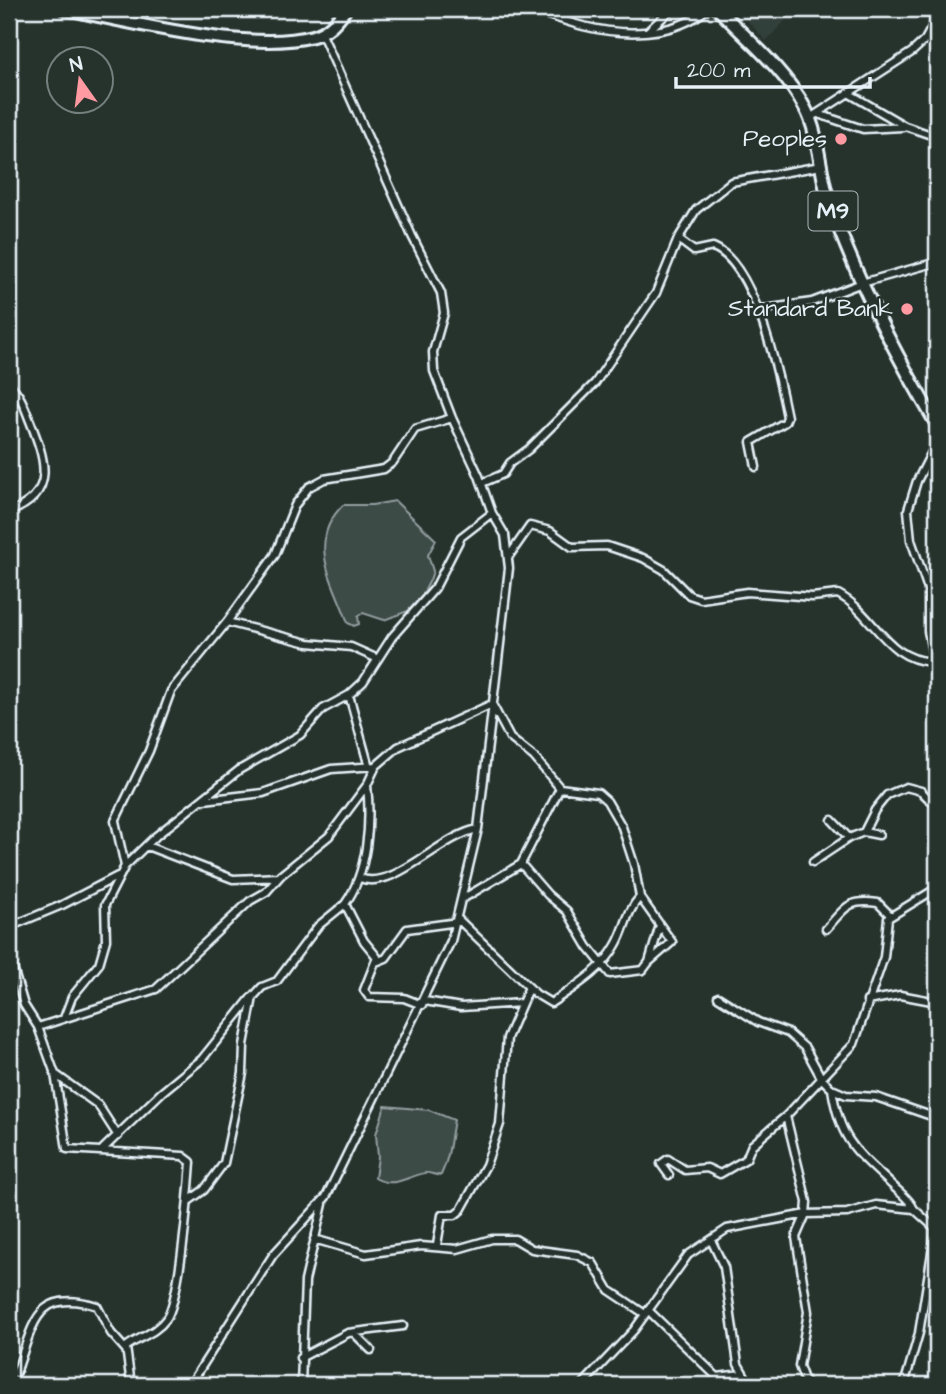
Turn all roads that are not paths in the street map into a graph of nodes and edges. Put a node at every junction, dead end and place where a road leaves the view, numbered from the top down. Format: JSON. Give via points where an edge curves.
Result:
{"nodes":[{"id":1,"x":65,"y":9,"type":"edge"},
{"id":2,"x":346,"y":9,"type":"edge"},
{"id":3,"x":521,"y":9,"type":"edge"},
{"id":4,"x":672,"y":9,"type":"edge"},
{"id":5,"x":707,"y":9,"type":"edge"},
{"id":6,"x":718,"y":9,"type":"edge"},
{"id":7,"x":937,"y":18,"type":"edge"},
{"id":8,"x":321,"y":32,"type":"junction"},
{"id":9,"x":647,"y":32,"type":"junction"},
{"id":10,"x":850,"y":94,"type":"junction"},
{"id":11,"x":814,"y":116,"type":"junction"},
{"id":12,"x":905,"y":126,"type":"junction"},
{"id":13,"x":937,"y":137,"type":"edge"},
{"id":14,"x":821,"y":166,"type":"junction"},
{"id":15,"x":678,"y":239,"type":"junction"},
{"id":16,"x":937,"y":262,"type":"edge"},
{"id":17,"x":862,"y":283,"type":"junction"},
{"id":18,"x":758,"y":310,"type":"junction"},
{"id":19,"x":9,"y":384,"type":"edge"},
{"id":20,"x":452,"y":418,"type":"junction"},
{"id":21,"x":937,"y":425,"type":"edge"},
{"id":22,"x":937,"y":442,"type":"edge"},
{"id":23,"x":756,"y":467,"type":"dead end"},
{"id":24,"x":482,"y":483,"type":"junction"},
{"id":25,"x":9,"y":513,"type":"edge"},
{"id":26,"x":492,"y":513,"type":"junction"},
{"id":27,"x":509,"y":555,"type":"junction"},
{"id":28,"x":228,"y":622,"type":"junction"},
{"id":29,"x":378,"y":659,"type":"junction"},
{"id":30,"x":933,"y":662,"type":"junction"},
{"id":31,"x":937,"y":679,"type":"edge"},
{"id":32,"x":349,"y":695,"type":"junction"},
{"id":33,"x":492,"y":704,"type":"junction"},
{"id":34,"x":372,"y":766,"type":"junction"},
{"id":35,"x":367,"y":785,"type":"junction"},
{"id":36,"x":559,"y":788,"type":"junction"},
{"id":37,"x":202,"y":801,"type":"junction"},
{"id":38,"x":937,"y":807,"type":"edge"},
{"id":39,"x":832,"y":820,"type":"dead end"},
{"id":40,"x":478,"y":829,"type":"junction"},
{"id":41,"x":864,"y":832,"type":"junction"},
{"id":42,"x":879,"y":835,"type":"dead end"},
{"id":43,"x":849,"y":838,"type":"junction"},
{"id":44,"x":147,"y":846,"type":"junction"},
{"id":45,"x":813,"y":863,"type":"dead end"},
{"id":46,"x":521,"y":864,"type":"junction"},
{"id":47,"x":125,"y":866,"type":"junction"},
{"id":48,"x":118,"y":876,"type":"junction"},
{"id":49,"x":279,"y":877,"type":"junction"},
{"id":50,"x":359,"y":878,"type":"junction"},
{"id":51,"x":937,"y":888,"type":"edge"},
{"id":52,"x":640,"y":897,"type":"junction"},
{"id":53,"x":464,"y":898,"type":"junction"},
{"id":54,"x":345,"y":904,"type":"junction"},
{"id":55,"x":890,"y":915,"type":"junction"},
{"id":56,"x":458,"y":921,"type":"junction"},
{"id":57,"x":9,"y":927,"type":"edge"},
{"id":58,"x":659,"y":928,"type":"junction"},
{"id":59,"x":826,"y":929,"type":"dead end"},
{"id":60,"x":9,"y":955,"type":"edge"},
{"id":61,"x":376,"y":962,"type":"junction"},
{"id":62,"x":603,"y":962,"type":"junction"},
{"id":63,"x":649,"y":962,"type":"junction"},
{"id":64,"x":530,"y":987,"type":"junction"},
{"id":65,"x":253,"y":997,"type":"junction"},
{"id":66,"x":718,"y":997,"type":"dead end"},
{"id":67,"x":867,"y":1001,"type":"junction"},
{"id":68,"x":937,"y":1002,"type":"edge"},
{"id":69,"x":424,"y":1003,"type":"junction"},
{"id":70,"x":521,"y":1003,"type":"junction"},
{"id":71,"x":64,"y":1018,"type":"junction"},
{"id":72,"x":38,"y":1027,"type":"junction"},
{"id":73,"x":55,"y":1074,"type":"junction"},
{"id":74,"x":822,"y":1079,"type":"junction"},
{"id":75,"x":832,"y":1089,"type":"junction"},
{"id":76,"x":786,"y":1116,"type":"junction"},
{"id":77,"x":937,"y":1118,"type":"edge"},
{"id":78,"x":117,"y":1136,"type":"junction"},
{"id":79,"x":102,"y":1149,"type":"junction"},
{"id":80,"x":669,"y":1175,"type":"dead end"},
{"id":81,"x":326,"y":1198,"type":"junction"},
{"id":82,"x":190,"y":1200,"type":"junction"},
{"id":83,"x":914,"y":1209,"type":"junction"},
{"id":84,"x":806,"y":1214,"type":"junction"},
{"id":85,"x":937,"y":1222,"type":"edge"},
{"id":86,"x":937,"y":1230,"type":"edge"},
{"id":87,"x":314,"y":1239,"type":"junction"},
{"id":88,"x":711,"y":1240,"type":"junction"},
{"id":89,"x":437,"y":1245,"type":"junction"},
{"id":90,"x":647,"y":1312,"type":"junction"},
{"id":91,"x":402,"y":1326,"type":"dead end"},
{"id":92,"x":352,"y":1332,"type":"junction"},
{"id":93,"x":126,"y":1350,"type":"junction"},
{"id":94,"x":371,"y":1350,"type":"dead end"},
{"id":95,"x":300,"y":1358,"type":"junction"},
{"id":96,"x":16,"y":1373,"type":"dead end"},
{"id":97,"x":742,"y":1374,"type":"junction"},
{"id":98,"x":131,"y":1385,"type":"edge"},
{"id":99,"x":190,"y":1385,"type":"edge"},
{"id":100,"x":301,"y":1385,"type":"edge"},
{"id":101,"x":582,"y":1385,"type":"edge"},
{"id":102,"x":750,"y":1385,"type":"edge"},
{"id":103,"x":806,"y":1385,"type":"edge"},
{"id":104,"x":904,"y":1385,"type":"edge"}],
"edges":[{"from":1,"to":8,"type":"main road","via":[[257,41]]},
{"from":2,"to":8,"type":"main road"},
{"from":3,"to":9,"type":"street","via":[[600,30]]},
{"from":4,"to":9,"type":"street"},
{"from":5,"to":9,"type":"street","via":[[690,21]]},
{"from":6,"to":11,"type":"main road","number":"M9"},
{"from":7,"to":10,"type":"street","via":[[912,52]]},
{"from":8,"to":20,"type":"street","via":[[443,298],[444,313],[432,360]]},
{"from":10,"to":11,"type":"street"},
{"from":10,"to":12,"type":"street"},
{"from":11,"to":12,"type":"street","via":[[863,129]]},
{"from":11,"to":14,"type":"main road","number":"M9"},
{"from":12,"to":13,"type":"street"},
{"from":14,"to":15,"type":"street","via":[[730,182],[696,211]]},
{"from":14,"to":17,"type":"main road","number":"M9","via":[[828,198]]},
{"from":15,"to":18,"type":"street","via":[[694,251],[713,247],[725,254],[741,273]]},
{"from":15,"to":24,"type":"street","via":[[656,293],[595,383],[503,474]]},
{"from":16,"to":17,"type":"street"},
{"from":17,"to":18,"type":"street","via":[[812,302]]},
{"from":17,"to":21,"type":"main road","number":"M9"},
{"from":18,"to":23,"type":"street","via":[[787,417],[751,442]]},
{"from":19,"to":25,"type":"street","via":[[23,402],[45,462],[44,479],[34,495]]},
{"from":20,"to":24,"type":"street"},
{"from":20,"to":28,"type":"street","via":[[415,429],[384,469],[324,479],[309,487],[295,505],[278,551]]},
{"from":22,"to":30,"type":"street","via":[[908,510],[911,540],[928,589]]},
{"from":24,"to":26,"type":"street"},
{"from":26,"to":27,"type":"street"},
{"from":26,"to":29,"type":"street","via":[[461,537],[435,588]]},
{"from":27,"to":30,"type":"street","via":[[530,526],[540,527],[572,547],[612,547],[651,562],[693,597],[838,594],[896,651],[918,662]]},
{"from":27,"to":33,"type":"street"},
{"from":28,"to":29,"type":"street","via":[[308,643],[351,647]]},
{"from":28,"to":47,"type":"street","via":[[172,691],[118,812],[114,828]]},
{"from":29,"to":32,"type":"street"},
{"from":30,"to":31,"type":"street"},
{"from":32,"to":34,"type":"street"},
{"from":32,"to":37,"type":"street","via":[[323,709],[300,735],[239,770]]},
{"from":33,"to":34,"type":"street","via":[[405,743]]},
{"from":33,"to":36,"type":"street","via":[[510,738],[534,757]]},
{"from":33,"to":40,"type":"street"},
{"from":34,"to":35,"type":"street"},
{"from":34,"to":37,"type":"street","via":[[331,769],[263,793]]},
{"from":35,"to":49,"type":"street","via":[[329,836]]},
{"from":35,"to":50,"type":"street","via":[[370,812]]},
{"from":36,"to":46,"type":"street"},
{"from":36,"to":52,"type":"street","via":[[593,791],[607,801],[629,847]]},
{"from":37,"to":44,"type":"street"},
{"from":38,"to":41,"type":"street","via":[[918,789],[900,788],[878,805]]},
{"from":39,"to":43,"type":"street"},
{"from":40,"to":50,"type":"street","via":[[442,844],[388,878]]},
{"from":40,"to":53,"type":"street"},
{"from":41,"to":42,"type":"street"},
{"from":41,"to":43,"type":"street"},
{"from":43,"to":45,"type":"street"},
{"from":44,"to":47,"type":"street"},
{"from":44,"to":49,"type":"street","via":[[233,879]]},
{"from":46,"to":53,"type":"street"},
{"from":46,"to":62,"type":"street","via":[[567,911],[593,954]]},
{"from":47,"to":48,"type":"street"},
{"from":48,"to":57,"type":"street"},
{"from":48,"to":71,"type":"street","via":[[105,905],[106,940],[99,964],[72,996]]},
{"from":49,"to":71,"type":"street","via":[[156,989]]},
{"from":50,"to":54,"type":"street"},
{"from":51,"to":55,"type":"street"},
{"from":52,"to":58,"type":"street"},
{"from":52,"to":62,"type":"street","via":[[627,915],[617,945]]},
{"from":53,"to":56,"type":"street"},
{"from":54,"to":61,"type":"street","via":[[376,954]]},
{"from":54,"to":65,"type":"street","via":[[318,926],[277,981]]},
{"from":55,"to":59,"type":"street","via":[[878,903],[855,903],[842,908]]},
{"from":55,"to":67,"type":"street","via":[[885,925],[884,957]]},
{"from":56,"to":61,"type":"street","via":[[407,929],[386,958]]},
{"from":56,"to":64,"type":"street"},
{"from":56,"to":69,"type":"street"},
{"from":58,"to":63,"type":"street"},
{"from":58,"to":63,"type":"street","via":[[671,943]]},
{"from":60,"to":72,"type":"street","via":[[24,1005]]},
{"from":61,"to":69,"type":"street","via":[[364,988],[366,995]]},
{"from":62,"to":63,"type":"street","via":[[612,974],[640,972]]},
{"from":62,"to":64,"type":"street","via":[[551,1003]]},
{"from":64,"to":70,"type":"street"},
{"from":65,"to":78,"type":"street","via":[[202,1059]]},
{"from":65,"to":82,"type":"street","via":[[224,1163],[215,1178]]},
{"from":66,"to":74,"type":"street","via":[[758,1022],[788,1033],[805,1048]]},
{"from":67,"to":68,"type":"street","via":[[900,995]]},
{"from":67,"to":74,"type":"street","via":[[856,1041]]},
{"from":69,"to":70,"type":"street","via":[[461,1007]]},
{"from":69,"to":81,"type":"street"},
{"from":70,"to":89,"type":"street","via":[[507,1038],[504,1098],[490,1156],[464,1208],[455,1215],[442,1215]]},
{"from":71,"to":72,"type":"street"},
{"from":72,"to":73,"type":"street"},
{"from":73,"to":78,"type":"street","via":[[98,1105]]},
{"from":73,"to":79,"type":"street","via":[[67,1149]]},
{"from":74,"to":75,"type":"street"},
{"from":74,"to":76,"type":"street"},
{"from":75,"to":77,"type":"street","via":[[876,1097]]},
{"from":75,"to":83,"type":"street","via":[[840,1125],[854,1151],[908,1198]]},
{"from":76,"to":80,"type":"street","via":[[756,1141],[746,1160],[721,1174],[706,1168],[685,1170],[670,1159],[661,1164]]},
{"from":76,"to":84,"type":"street"},
{"from":78,"to":79,"type":"street"},
{"from":79,"to":82,"type":"street","via":[[187,1157],[191,1162]]},
{"from":81,"to":87,"type":"street"},
{"from":81,"to":99,"type":"street","via":[[273,1255]]},
{"from":82,"to":93,"type":"street","via":[[170,1312]]},
{"from":83,"to":84,"type":"street","via":[[876,1205],[842,1214]]},
{"from":83,"to":86,"type":"street"},
{"from":84,"to":88,"type":"street","via":[[735,1226]]},
{"from":84,"to":103,"type":"street","via":[[796,1237],[807,1312],[799,1366]]},
{"from":85,"to":86,"type":"street"},
{"from":86,"to":104,"type":"street","via":[[919,1333]]},
{"from":87,"to":89,"type":"street","via":[[366,1254]]},
{"from":87,"to":95,"type":"street","via":[[305,1280]]},
{"from":88,"to":90,"type":"street","via":[[688,1255]]},
{"from":88,"to":97,"type":"street","via":[[724,1267]]},
{"from":89,"to":90,"type":"street","via":[[457,1249],[507,1238],[532,1249],[577,1255],[594,1264],[609,1290]]},
{"from":90,"to":97,"type":"street","via":[[717,1377]]},
{"from":90,"to":101,"type":"street"},
{"from":91,"to":92,"type":"street"},
{"from":92,"to":94,"type":"street"},
{"from":92,"to":95,"type":"street"},
{"from":93,"to":96,"type":"street","via":[[97,1306],[62,1299],[38,1314]]},
{"from":93,"to":98,"type":"street"},
{"from":95,"to":100,"type":"street"},
{"from":97,"to":102,"type":"street"}]}
